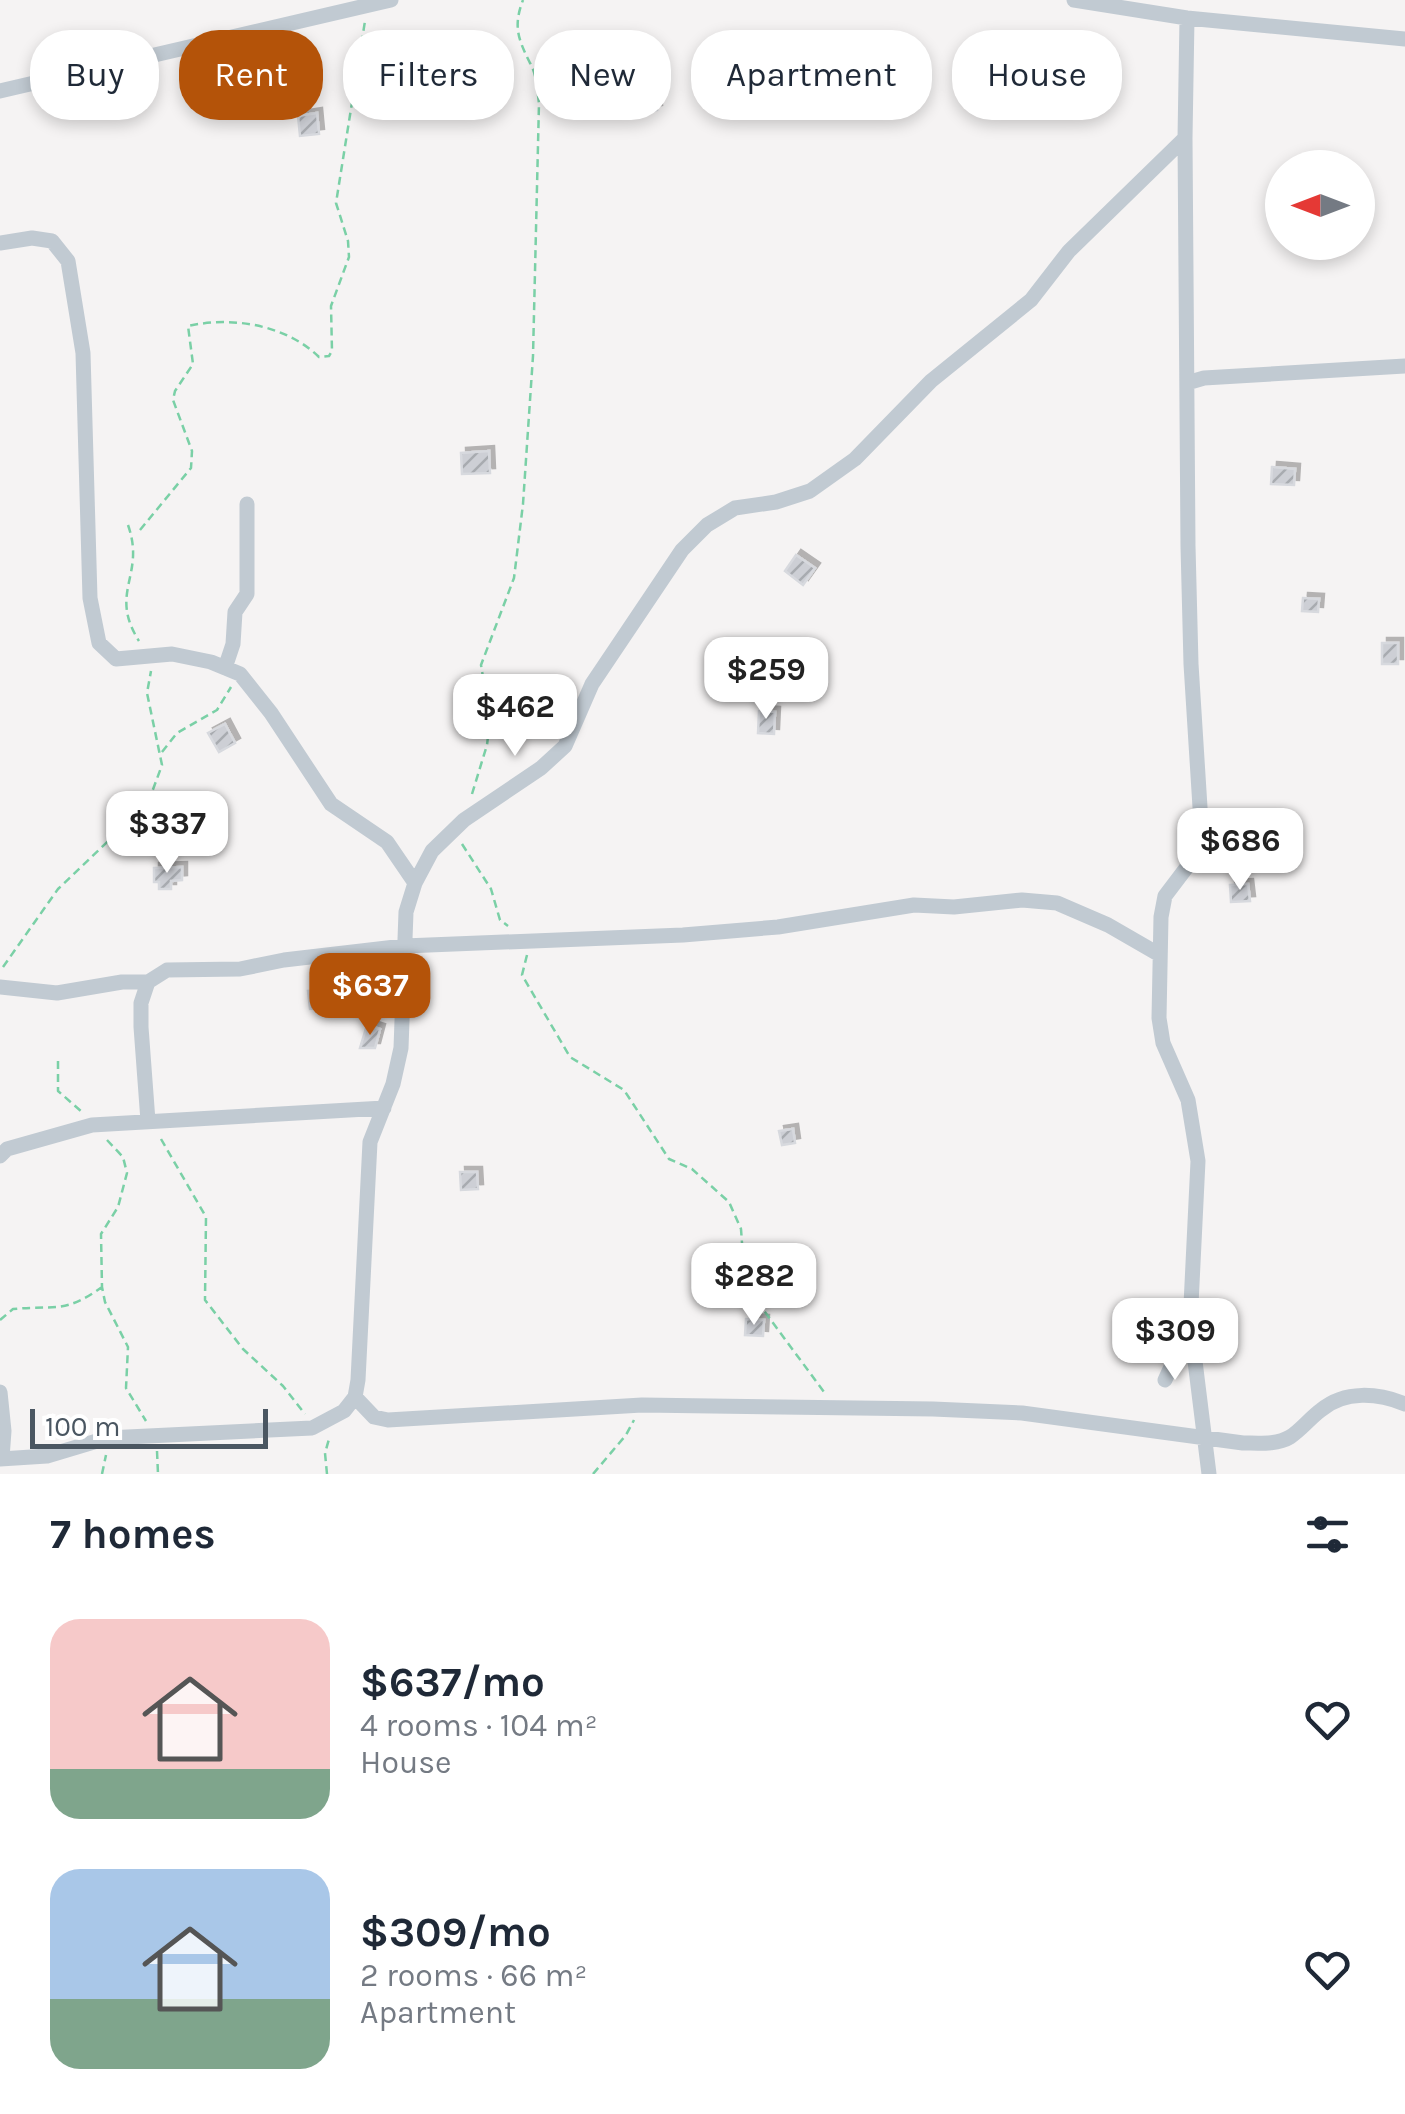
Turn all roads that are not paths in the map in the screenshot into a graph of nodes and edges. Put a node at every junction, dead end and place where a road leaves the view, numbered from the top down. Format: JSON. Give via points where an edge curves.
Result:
{"nodes":[{"id":1,"x":391,"y":0,"type":"edge"},
{"id":2,"x":1074,"y":0,"type":"edge"},
{"id":3,"x":1187,"y":18,"type":"junction"},
{"id":4,"x":1405,"y":39,"type":"edge"},
{"id":5,"x":0,"y":90,"type":"edge"},
{"id":6,"x":1186,"y":138,"type":"junction"},
{"id":7,"x":0,"y":243,"type":"edge"},
{"id":8,"x":1405,"y":366,"type":"edge"},
{"id":9,"x":1187,"y":383,"type":"junction"},
{"id":10,"x":248,"y":504,"type":"dead end"},
{"id":11,"x":232,"y":671,"type":"junction"},
{"id":12,"x":415,"y":883,"type":"junction"},
{"id":13,"x":404,"y":946,"type":"junction"},
{"id":14,"x":1160,"y":955,"type":"junction"},
{"id":15,"x":148,"y":982,"type":"junction"},
{"id":16,"x":0,"y":987,"type":"edge"},
{"id":17,"x":384,"y":1108,"type":"junction"},
{"id":18,"x":150,"y":1122,"type":"junction"},
{"id":19,"x":1,"y":1153,"type":"edge"},
{"id":20,"x":1190,"y":1326,"type":"junction"},
{"id":21,"x":1165,"y":1380,"type":"dead end"},
{"id":22,"x":0,"y":1392,"type":"edge"},
{"id":23,"x":355,"y":1397,"type":"junction"},
{"id":24,"x":1405,"y":1404,"type":"edge"},
{"id":25,"x":1203,"y":1436,"type":"junction"},
{"id":26,"x":1,"y":1458,"type":"edge"},
{"id":27,"x":1209,"y":1474,"type":"edge"}],
"edges":[{"from":1,"to":5,"type":"street"},
{"from":2,"to":3,"type":"street"},
{"from":3,"to":4,"type":"street"},
{"from":3,"to":6,"type":"street"},
{"from":6,"to":9,"type":"street"},
{"from":6,"to":12,"type":"street","via":[[1069,251],[1031,300],[931,381],[854,459],[810,491],[736,508],[706,525],[592,684],[565,746],[458,825],[432,851]]},
{"from":7,"to":11,"type":"street","via":[[52,241],[68,261],[83,354],[89,580],[98,643],[116,659],[172,654]]},
{"from":8,"to":9,"type":"street"},
{"from":9,"to":14,"type":"street","via":[[1201,823],[1190,863],[1165,896]]},
{"from":10,"to":11,"type":"street","via":[[247,594],[235,612]]},
{"from":11,"to":12,"type":"street","via":[[271,713],[331,804],[387,842]]},
{"from":12,"to":13,"type":"street"},
{"from":13,"to":14,"type":"street","via":[[702,934],[914,905],[1022,900],[1057,903]]},
{"from":13,"to":15,"type":"street","via":[[240,969],[167,970]]},
{"from":13,"to":17,"type":"street","via":[[401,1048]]},
{"from":14,"to":20,"type":"street","via":[[1158,1018],[1188,1100],[1198,1161]]},
{"from":15,"to":16,"type":"street","via":[[57,993]]},
{"from":15,"to":18,"type":"street","via":[[141,1028]]},
{"from":17,"to":18,"type":"street"},
{"from":17,"to":23,"type":"street","via":[[368,1159]]},
{"from":18,"to":19,"type":"street","via":[[92,1124]]},
{"from":20,"to":21,"type":"street"},
{"from":20,"to":25,"type":"street"},
{"from":22,"to":26,"type":"street"},
{"from":23,"to":25,"type":"street","via":[[374,1417],[404,1421],[642,1405],[837,1408],[1022,1413]]},
{"from":23,"to":26,"type":"street","via":[[335,1418],[312,1428],[107,1438],[47,1456]]},
{"from":24,"to":25,"type":"street","via":[[1383,1396],[1346,1397],[1277,1442]]},
{"from":25,"to":27,"type":"street"}]}
